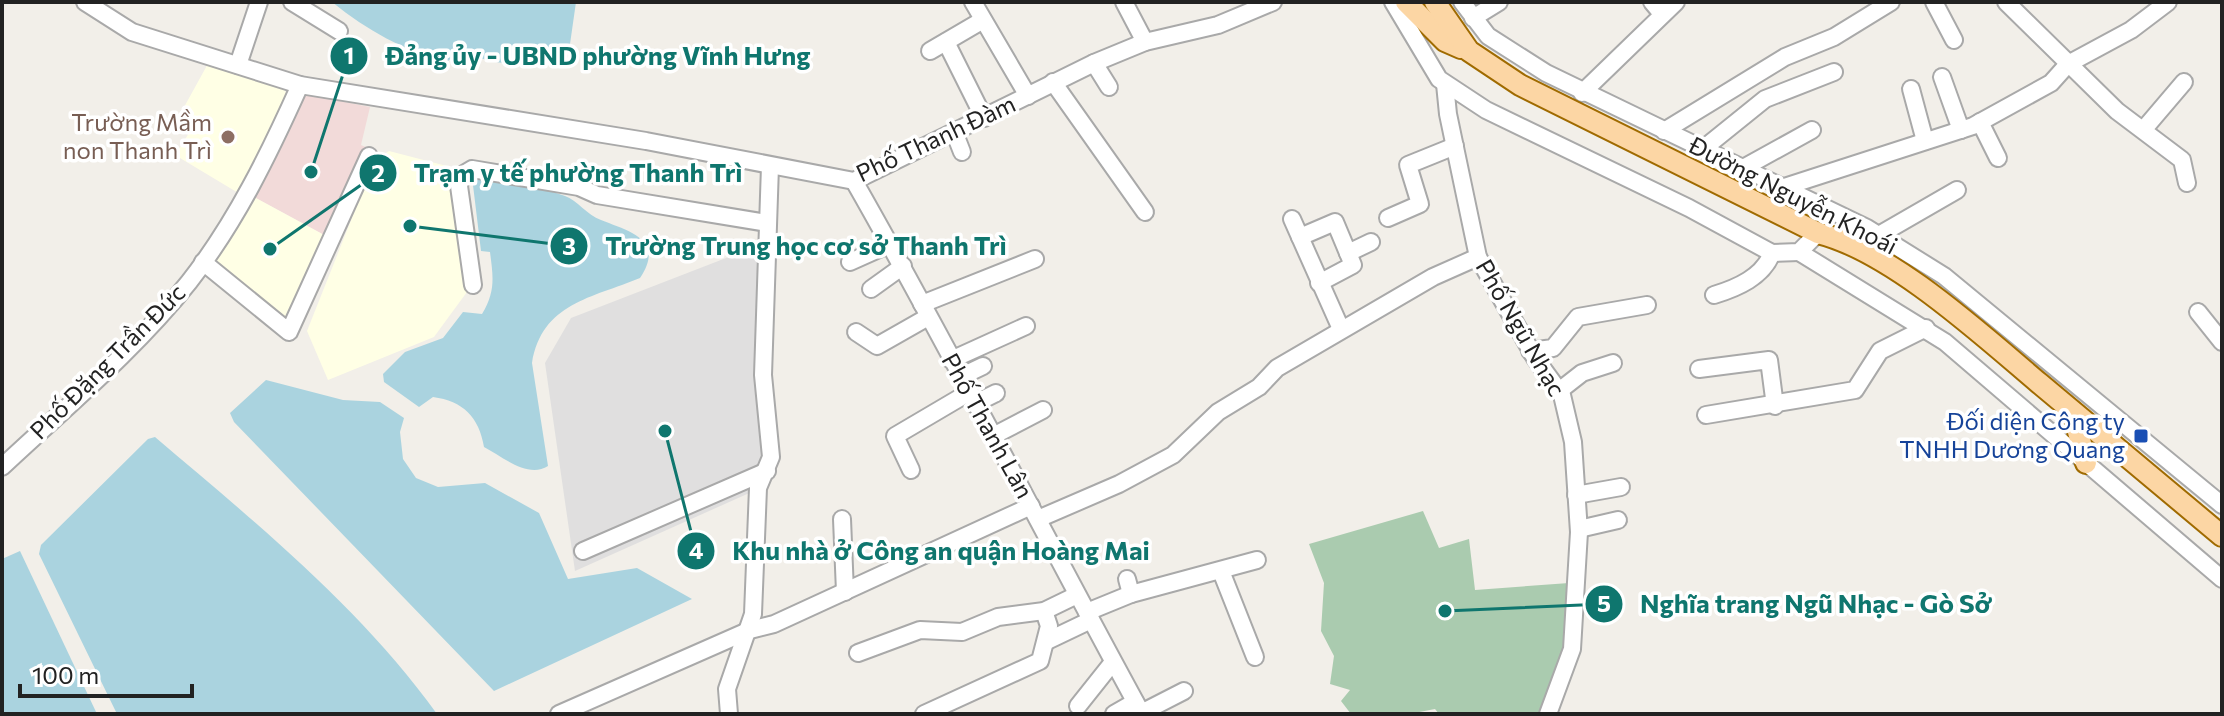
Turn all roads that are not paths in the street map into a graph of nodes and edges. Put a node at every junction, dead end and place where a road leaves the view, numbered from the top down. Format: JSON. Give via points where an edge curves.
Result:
{"nodes":[{"id":1,"x":85,"y":2,"type":"edge"},
{"id":2,"x":259,"y":2,"type":"edge"},
{"id":3,"x":292,"y":2,"type":"edge"},
{"id":4,"x":973,"y":2,"type":"edge"},
{"id":5,"x":1124,"y":2,"type":"edge"},
{"id":6,"x":1273,"y":2,"type":"edge"},
{"id":7,"x":1393,"y":2,"type":"edge"},
{"id":8,"x":1406,"y":2,"type":"edge"},
{"id":9,"x":1435,"y":2,"type":"edge"},
{"id":10,"x":1462,"y":2,"type":"edge"},
{"id":11,"x":1499,"y":2,"type":"edge"},
{"id":12,"x":1676,"y":2,"type":"edge"},
{"id":13,"x":1891,"y":2,"type":"edge"},
{"id":14,"x":1934,"y":2,"type":"edge"},
{"id":15,"x":2006,"y":2,"type":"edge"},
{"id":16,"x":2168,"y":2,"type":"edge"},
{"id":17,"x":1657,"y":8,"type":"edge"},
{"id":18,"x":1473,"y":18,"type":"junction"},
{"id":19,"x":983,"y":20,"type":"junction"},
{"id":20,"x":339,"y":31,"type":"dead end"},
{"id":21,"x":1954,"y":40,"type":"dead end"},
{"id":22,"x":946,"y":42,"type":"junction"},
{"id":23,"x":1145,"y":42,"type":"junction"},
{"id":24,"x":930,"y":51,"type":"dead end"},
{"id":25,"x":1469,"y":51,"type":"junction"},
{"id":26,"x":1094,"y":63,"type":"junction"},
{"id":27,"x":2068,"y":64,"type":"junction"},
{"id":28,"x":238,"y":65,"type":"junction"},
{"id":29,"x":1834,"y":72,"type":"dead end"},
{"id":30,"x":1942,"y":77,"type":"dead end"},
{"id":31,"x":1053,"y":82,"type":"junction"},
{"id":32,"x":2184,"y":82,"type":"dead end"},
{"id":33,"x":1445,"y":84,"type":"junction"},
{"id":34,"x":300,"y":85,"type":"junction"},
{"id":35,"x":1109,"y":87,"type":"dead end"},
{"id":36,"x":1911,"y":89,"type":"dead end"},
{"id":37,"x":1582,"y":93,"type":"junction"},
{"id":38,"x":1028,"y":96,"type":"junction"},
{"id":39,"x":984,"y":118,"type":"junction"},
{"id":40,"x":1980,"y":122,"type":"junction"},
{"id":41,"x":2144,"y":129,"type":"junction"},
{"id":42,"x":1812,"y":130,"type":"dead end"},
{"id":43,"x":1961,"y":130,"type":"junction"},
{"id":44,"x":1664,"y":131,"type":"junction"},
{"id":45,"x":955,"y":134,"type":"junction"},
{"id":46,"x":1925,"y":141,"type":"junction"},
{"id":47,"x":1455,"y":146,"type":"junction"},
{"id":48,"x":1703,"y":149,"type":"junction"},
{"id":49,"x":962,"y":152,"type":"dead end"},
{"id":50,"x":369,"y":156,"type":"dead end"},
{"id":51,"x":1998,"y":158,"type":"dead end"},
{"id":52,"x":770,"y":166,"type":"junction"},
{"id":53,"x":1745,"y":167,"type":"junction"},
{"id":54,"x":854,"y":181,"type":"junction"},
{"id":55,"x":2187,"y":183,"type":"dead end"},
{"id":56,"x":1781,"y":188,"type":"junction"},
{"id":57,"x":1957,"y":190,"type":"dead end"},
{"id":58,"x":1145,"y":212,"type":"dead end"},
{"id":59,"x":1388,"y":218,"type":"dead end"},
{"id":60,"x":1292,"y":219,"type":"dead end"},
{"id":61,"x":767,"y":223,"type":"junction"},
{"id":62,"x":1818,"y":233,"type":"junction"},
{"id":63,"x":1879,"y":235,"type":"junction"},
{"id":64,"x":1300,"y":237,"type":"junction"},
{"id":65,"x":1371,"y":242,"type":"dead end"},
{"id":66,"x":890,"y":244,"type":"junction"},
{"id":67,"x":1799,"y":252,"type":"junction"},
{"id":68,"x":1348,"y":253,"type":"junction"},
{"id":69,"x":1772,"y":253,"type":"junction"},
{"id":70,"x":1478,"y":257,"type":"junction"},
{"id":71,"x":1035,"y":259,"type":"dead end"},
{"id":72,"x":203,"y":262,"type":"junction"},
{"id":73,"x":850,"y":262,"type":"dead end"},
{"id":74,"x":903,"y":266,"type":"junction"},
{"id":75,"x":1319,"y":283,"type":"junction"},
{"id":76,"x":473,"y":285,"type":"dead end"},
{"id":77,"x":871,"y":289,"type":"dead end"},
{"id":78,"x":1714,"y":295,"type":"dead end"},
{"id":79,"x":1647,"y":305,"type":"dead end"},
{"id":80,"x":925,"y":310,"type":"junction"},
{"id":81,"x":2198,"y":312,"type":"dead end"},
{"id":82,"x":1026,"y":326,"type":"dead end"},
{"id":83,"x":1926,"y":328,"type":"junction"},
{"id":84,"x":1341,"y":329,"type":"junction"},
{"id":85,"x":856,"y":332,"type":"dead end"},
{"id":86,"x":1989,"y":341,"type":"junction"},
{"id":87,"x":2222,"y":342,"type":"edge"},
{"id":88,"x":1530,"y":351,"type":"junction"},
{"id":89,"x":1959,"y":353,"type":"junction"},
{"id":90,"x":951,"y":360,"type":"junction"},
{"id":91,"x":1613,"y":363,"type":"dead end"},
{"id":92,"x":983,"y":366,"type":"dead end"},
{"id":93,"x":1699,"y":369,"type":"dead end"},
{"id":94,"x":960,"y":377,"type":"junction"},
{"id":95,"x":1559,"y":391,"type":"junction"},
{"id":96,"x":996,"y":393,"type":"dead end"},
{"id":97,"x":971,"y":398,"type":"junction"},
{"id":98,"x":1775,"y":406,"type":"junction"},
{"id":99,"x":1043,"y":410,"type":"dead end"},
{"id":100,"x":2073,"y":412,"type":"junction"},
{"id":101,"x":1706,"y":415,"type":"dead end"},
{"id":102,"x":993,"y":436,"type":"junction"},
{"id":103,"x":2086,"y":463,"type":"junction"},
{"id":104,"x":2,"y":467,"type":"edge"},
{"id":105,"x":911,"y":470,"type":"dead end"},
{"id":106,"x":767,"y":471,"type":"junction"},
{"id":107,"x":1621,"y":487,"type":"dead end"},
{"id":108,"x":1576,"y":495,"type":"junction"},
{"id":109,"x":2222,"y":505,"type":"edge"},
{"id":110,"x":1035,"y":512,"type":"junction"},
{"id":111,"x":842,"y":519,"type":"dead end"},
{"id":112,"x":1618,"y":520,"type":"dead end"},
{"id":113,"x":1579,"y":529,"type":"junction"},
{"id":114,"x":2222,"y":536,"type":"edge"},
{"id":115,"x":583,"y":551,"type":"dead end"},
{"id":116,"x":1257,"y":560,"type":"dead end"},
{"id":117,"x":1221,"y":571,"type":"junction"},
{"id":118,"x":2222,"y":579,"type":"edge"},
{"id":119,"x":845,"y":592,"type":"junction"},
{"id":120,"x":1077,"y":595,"type":"junction"},
{"id":121,"x":1044,"y":611,"type":"junction"},
{"id":122,"x":1089,"y":616,"type":"junction"},
{"id":123,"x":750,"y":630,"type":"junction"},
{"id":124,"x":1047,"y":641,"type":"junction"},
{"id":125,"x":858,"y":653,"type":"dead end"},
{"id":126,"x":1255,"y":657,"type":"dead end"},
{"id":127,"x":1113,"y":662,"type":"junction"},
{"id":128,"x":1184,"y":691,"type":"dead end"},
{"id":129,"x":1078,"y":706,"type":"dead end"},
{"id":130,"x":1139,"y":709,"type":"edge"},
{"id":131,"x":559,"y":714,"type":"edge"},
{"id":132,"x":729,"y":714,"type":"edge"},
{"id":133,"x":924,"y":714,"type":"edge"},
{"id":134,"x":1114,"y":714,"type":"edge"},
{"id":135,"x":1548,"y":714,"type":"edge"}],
"edges":[{"from":1,"to":28,"type":"street","name":"Phố Thanh Đàm","via":[[132,32]]},
{"from":2,"to":28,"type":"street"},
{"from":3,"to":20,"type":"street"},
{"from":4,"to":19,"type":"street"},
{"from":5,"to":23,"type":"street"},
{"from":6,"to":23,"type":"street","name":"Phố Thanh Đàm","via":[[1206,29]]},
{"from":7,"to":33,"type":"street"},
{"from":8,"to":25,"type":"main road","via":[[1445,41]]},
{"from":9,"to":25,"type":"main road","name":"Đường Nguyễn Khoái"},
{"from":10,"to":18,"type":"street","name":"Đường Nguyễn Khoái"},
{"from":11,"to":18,"type":"street"},
{"from":12,"to":17,"type":"street"},
{"from":13,"to":44,"type":"street","via":[[1862,23],[1785,57]]},
{"from":14,"to":21,"type":"street"},
{"from":15,"to":27,"type":"street"},
{"from":16,"to":27,"type":"street","via":[[2131,30]]},
{"from":17,"to":37,"type":"street"},
{"from":18,"to":37,"type":"street","name":"Đường Nguyễn Khoái","via":[[1507,50]]},
{"from":19,"to":22,"type":"street"},
{"from":19,"to":38,"type":"street"},
{"from":22,"to":24,"type":"street"},
{"from":22,"to":39,"type":"street"},
{"from":23,"to":26,"type":"street","name":"Phố Thanh Đàm"},
{"from":25,"to":62,"type":"main road","name":"Đường Nguyễn Khoái","via":[[1533,92]]},
{"from":26,"to":31,"type":"street","name":"Phố Thanh Đàm"},
{"from":26,"to":35,"type":"street"},
{"from":27,"to":40,"type":"street","via":[[2051,83]]},
{"from":27,"to":41,"type":"street"},
{"from":28,"to":34,"type":"street","name":"Phố Thanh Đàm"},
{"from":29,"to":48,"type":"street","via":[[1765,99]]},
{"from":30,"to":43,"type":"street"},
{"from":31,"to":38,"type":"street","name":"Phố Thanh Đàm"},
{"from":31,"to":58,"type":"street"},
{"from":32,"to":41,"type":"street"},
{"from":33,"to":47,"type":"street","name":"Phố Ngũ Nhạc"},
{"from":33,"to":69,"type":"street","via":[[1528,133]]},
{"from":34,"to":52,"type":"street","name":"Phố Thanh Đàm"},
{"from":34,"to":72,"type":"street","name":"Phố Đặng Trần Đức","via":[[234,219]]},
{"from":36,"to":46,"type":"street"},
{"from":37,"to":44,"type":"street","name":"Đường Nguyễn Khoái"},
{"from":38,"to":39,"type":"street","name":"Phố Thanh Đàm"},
{"from":39,"to":45,"type":"street","name":"Phố Thanh Đàm"},
{"from":40,"to":43,"type":"street"},
{"from":40,"to":51,"type":"street"},
{"from":41,"to":55,"type":"street","via":[[2182,160]]},
{"from":42,"to":53,"type":"street"},
{"from":43,"to":46,"type":"street"},
{"from":44,"to":48,"type":"street","name":"Đường Nguyễn Khoái"},
{"from":45,"to":49,"type":"street"},
{"from":45,"to":54,"type":"street","name":"Phố Thanh Đàm"},
{"from":46,"to":56,"type":"street"},
{"from":47,"to":59,"type":"street","via":[[1408,165],[1420,204]]},
{"from":47,"to":70,"type":"street","name":"Phố Ngũ Nhạc"},
{"from":48,"to":53,"type":"street","name":"Đường Nguyễn Khoái"},
{"from":50,"to":72,"type":"street","via":[[289,332]]},
{"from":52,"to":54,"type":"street","name":"Phố Thanh Đàm"},
{"from":52,"to":61,"type":"street"},
{"from":53,"to":56,"type":"street","name":"Đường Nguyễn Khoái"},
{"from":54,"to":66,"type":"street","name":"Phố Thanh Lân"},
{"from":56,"to":63,"type":"street","name":"Đường Nguyễn Khoái"},
{"from":57,"to":63,"type":"street"},
{"from":60,"to":64,"type":"street"},
{"from":61,"to":76,"type":"street","via":[[472,169],[462,175],[459,186]]},
{"from":61,"to":106,"type":"street"},
{"from":62,"to":67,"type":"street","name":"Đường Nguyễn Khoái"},
{"from":62,"to":86,"type":"main road","name":"Đường Nguyễn Khoái","via":[[1844,239]]},
{"from":63,"to":109,"type":"street","name":"Đường Nguyễn Khoái","via":[[1974,298]]},
{"from":64,"to":68,"type":"street","via":[[1335,222]]},
{"from":64,"to":75,"type":"street"},
{"from":65,"to":68,"type":"street"},
{"from":66,"to":73,"type":"street"},
{"from":66,"to":74,"type":"street","name":"Phố Thanh Lân"},
{"from":67,"to":69,"type":"street","name":"Đường Nguyễn Khoái"},
{"from":67,"to":83,"type":"street","name":"Đường Nguyễn Khoái"},
{"from":68,"to":75,"type":"street","via":[[1353,265]]},
{"from":69,"to":78,"type":"street","via":[[1740,287]]},
{"from":70,"to":84,"type":"street"},
{"from":70,"to":88,"type":"street","name":"Phố Ngũ Nhạc"},
{"from":71,"to":80,"type":"street"},
{"from":72,"to":104,"type":"street","name":"Phố Đặng Trần Đức","via":[[144,332]]},
{"from":74,"to":77,"type":"street"},
{"from":74,"to":80,"type":"street","name":"Phố Thanh Lân"},
{"from":75,"to":84,"type":"street"},
{"from":79,"to":88,"type":"street","via":[[1578,317],[1553,348]]},
{"from":80,"to":85,"type":"street","via":[[877,346]]},
{"from":80,"to":90,"type":"street","name":"Phố Thanh Lân"},
{"from":81,"to":87,"type":"street"},
{"from":82,"to":90,"type":"street"},
{"from":83,"to":89,"type":"street","name":"Đường Nguyễn Khoái"},
{"from":83,"to":98,"type":"street","via":[[1880,351],[1855,390]]},
{"from":84,"to":110,"type":"street","via":[[1218,412],[1173,455],[1119,484]]},
{"from":86,"to":89,"type":"street"},
{"from":86,"to":100,"type":"main road","name":"Đường Nguyễn Khoái"},
{"from":88,"to":95,"type":"street","name":"Phố Ngũ Nhạc"},
{"from":89,"to":103,"type":"street","name":"Đường Nguyễn Khoái"},
{"from":90,"to":94,"type":"street","name":"Phố Thanh Lân"},
{"from":91,"to":95,"type":"street","via":[[1582,373]]},
{"from":92,"to":94,"type":"street"},
{"from":93,"to":98,"type":"street","via":[[1769,360]]},
{"from":94,"to":97,"type":"street","name":"Phố Thanh Lân"},
{"from":95,"to":108,"type":"street","name":"Phố Ngũ Nhạc","via":[[1573,442]]},
{"from":96,"to":97,"type":"street"},
{"from":97,"to":102,"type":"street","name":"Phố Thanh Lân"},
{"from":97,"to":105,"type":"street","via":[[895,436]]},
{"from":98,"to":101,"type":"street"},
{"from":99,"to":102,"type":"street"},
{"from":100,"to":103,"type":"main road"},
{"from":100,"to":114,"type":"main road","name":"Đường Nguyễn Khoái"},
{"from":102,"to":110,"type":"street","name":"Phố Thanh Lân"},
{"from":103,"to":118,"type":"street","name":"Đường Nguyễn Khoái"},
{"from":106,"to":115,"type":"street"},
{"from":106,"to":123,"type":"street","via":[[758,488]]},
{"from":107,"to":108,"type":"street"},
{"from":108,"to":113,"type":"street","name":"Phố Ngũ Nhạc"},
{"from":110,"to":119,"type":"street"},
{"from":110,"to":120,"type":"street","name":"Phố Thanh Lân"},
{"from":111,"to":119,"type":"street"},
{"from":112,"to":113,"type":"street"},
{"from":113,"to":135,"type":"street","name":"Phố Ngũ Nhạc","via":[[1572,649]]},
{"from":116,"to":117,"type":"street"},
{"from":117,"to":122,"type":"street","via":[[1129,586]]},
{"from":117,"to":126,"type":"street"},
{"from":119,"to":123,"type":"street"},
{"from":120,"to":121,"type":"street"},
{"from":120,"to":122,"type":"street","name":"Phố Thanh Lân"},
{"from":121,"to":124,"type":"street"},
{"from":121,"to":125,"type":"street","via":[[998,617],[962,632],[920,630]]},
{"from":122,"to":124,"type":"street"},
{"from":122,"to":127,"type":"street","name":"Phố Thanh Lân"},
{"from":123,"to":131,"type":"street"},
{"from":123,"to":132,"type":"street","via":[[727,689]]},
{"from":124,"to":133,"type":"street","via":[[1040,661]]},
{"from":127,"to":129,"type":"street"},
{"from":127,"to":130,"type":"street","name":"Phố Thanh Lân"},
{"from":128,"to":130,"type":"street"},
{"from":130,"to":134,"type":"street"}]}
